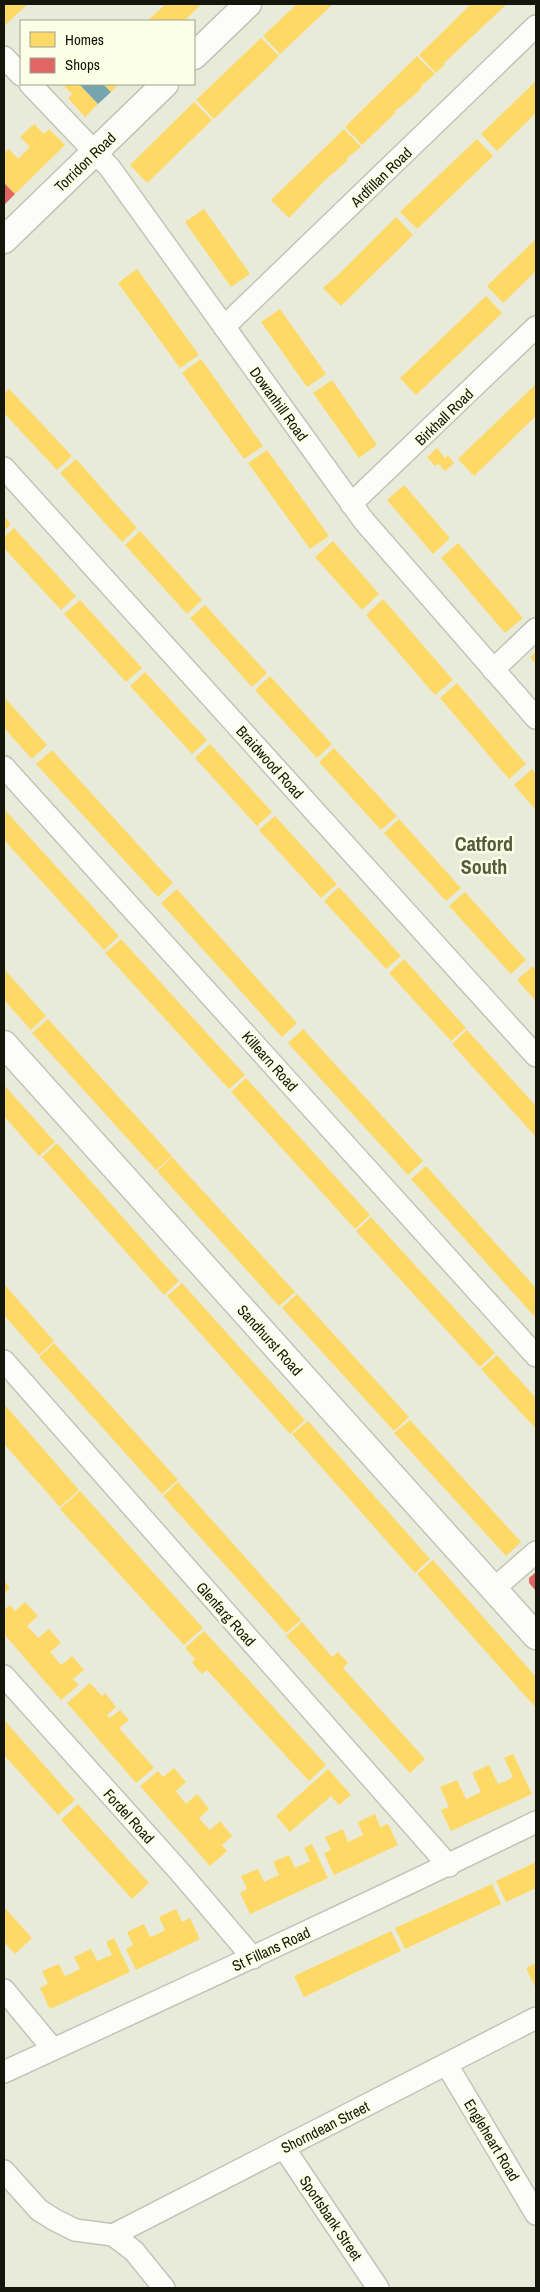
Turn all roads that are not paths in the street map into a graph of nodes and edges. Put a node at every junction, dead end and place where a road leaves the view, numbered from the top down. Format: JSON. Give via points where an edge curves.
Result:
{"nodes":[{"id":1,"x":248,"y":4,"type":"edge"},
{"id":2,"x":536,"y":26,"type":"edge"},
{"id":3,"x":195,"y":55,"type":"edge"},
{"id":4,"x":4,"y":57,"type":"edge"},
{"id":5,"x":20,"y":74,"type":"edge"},
{"id":6,"x":31,"y":85,"type":"edge"},
{"id":7,"x":164,"y":85,"type":"edge"},
{"id":8,"x":95,"y":152,"type":"junction"},
{"id":9,"x":4,"y":240,"type":"edge"},
{"id":10,"x":224,"y":327,"type":"junction"},
{"id":11,"x":536,"y":327,"type":"edge"},
{"id":12,"x":4,"y":468,"type":"edge"},
{"id":13,"x":351,"y":504,"type":"junction"},
{"id":14,"x":536,"y":629,"type":"edge"},
{"id":15,"x":493,"y":670,"type":"junction"},
{"id":16,"x":536,"y":718,"type":"edge"},
{"id":17,"x":4,"y":767,"type":"edge"},
{"id":18,"x":4,"y":1044,"type":"edge"},
{"id":19,"x":536,"y":1056,"type":"edge"},
{"id":20,"x":536,"y":1356,"type":"edge"},
{"id":21,"x":4,"y":1361,"type":"edge"},
{"id":22,"x":536,"y":1552,"type":"edge"},
{"id":23,"x":495,"y":1588,"type":"junction"},
{"id":24,"x":536,"y":1636,"type":"edge"},
{"id":25,"x":4,"y":1676,"type":"edge"},
{"id":26,"x":536,"y":1822,"type":"edge"},
{"id":27,"x":449,"y":1866,"type":"junction"},
{"id":28,"x":253,"y":1958,"type":"junction"},
{"id":29,"x":4,"y":1990,"type":"edge"},
{"id":30,"x":536,"y":2018,"type":"edge"},
{"id":31,"x":53,"y":2049,"type":"junction"},
{"id":32,"x":447,"y":2065,"type":"junction"},
{"id":33,"x":4,"y":2072,"type":"edge"},
{"id":34,"x":284,"y":2148,"type":"junction"},
{"id":35,"x":4,"y":2171,"type":"edge"},
{"id":36,"x":536,"y":2214,"type":"edge"},
{"id":37,"x":113,"y":2235,"type":"junction"},
{"id":38,"x":164,"y":2288,"type":"edge"},
{"id":39,"x":378,"y":2288,"type":"edge"}],
"edges":[{"from":1,"to":3,"type":"street"},
{"from":2,"to":10,"type":"street","name":"Ardfillan Road"},
{"from":4,"to":5,"type":"street"},
{"from":6,"to":8,"type":"street","name":"Dowanhill Road"},
{"from":7,"to":8,"type":"street","name":"Torridon Road"},
{"from":8,"to":9,"type":"street","name":"Torridon Road"},
{"from":8,"to":10,"type":"street","name":"Dowanhill Road","via":[[110,168]]},
{"from":10,"to":13,"type":"street","name":"Dowanhill Road"},
{"from":11,"to":13,"type":"street","name":"Birkhall Road"},
{"from":12,"to":19,"type":"street","name":"Braidwood Road"},
{"from":13,"to":15,"type":"street","name":"Dowanhill Road"},
{"from":14,"to":15,"type":"street"},
{"from":15,"to":16,"type":"street","name":"Dowanhill Road"},
{"from":17,"to":20,"type":"street","name":"Killearn Road"},
{"from":18,"to":23,"type":"street","name":"Sandhurst Road"},
{"from":21,"to":27,"type":"street","name":"Glenfarg Road"},
{"from":22,"to":23,"type":"street"},
{"from":23,"to":24,"type":"street","name":"Sandhurst Road"},
{"from":25,"to":28,"type":"street","name":"Fordel Road"},
{"from":26,"to":27,"type":"street","name":"St Fillans Road"},
{"from":27,"to":28,"type":"street","name":"St Fillans Road"},
{"from":28,"to":31,"type":"street","name":"St Fillans Road"},
{"from":29,"to":31,"type":"street"},
{"from":30,"to":32,"type":"street","name":"Shorndean Street"},
{"from":31,"to":33,"type":"street","name":"St Fillans Road"},
{"from":32,"to":34,"type":"street","name":"Shorndean Street"},
{"from":32,"to":36,"type":"street","name":"Engleheart Road"},
{"from":34,"to":37,"type":"street","name":"Shorndean Street"},
{"from":34,"to":39,"type":"street","name":"Sportsbank Street"},
{"from":35,"to":37,"type":"street","via":[[39,2210],[55,2220],[75,2230]]},
{"from":37,"to":38,"type":"street","via":[[134,2251]]}]}
